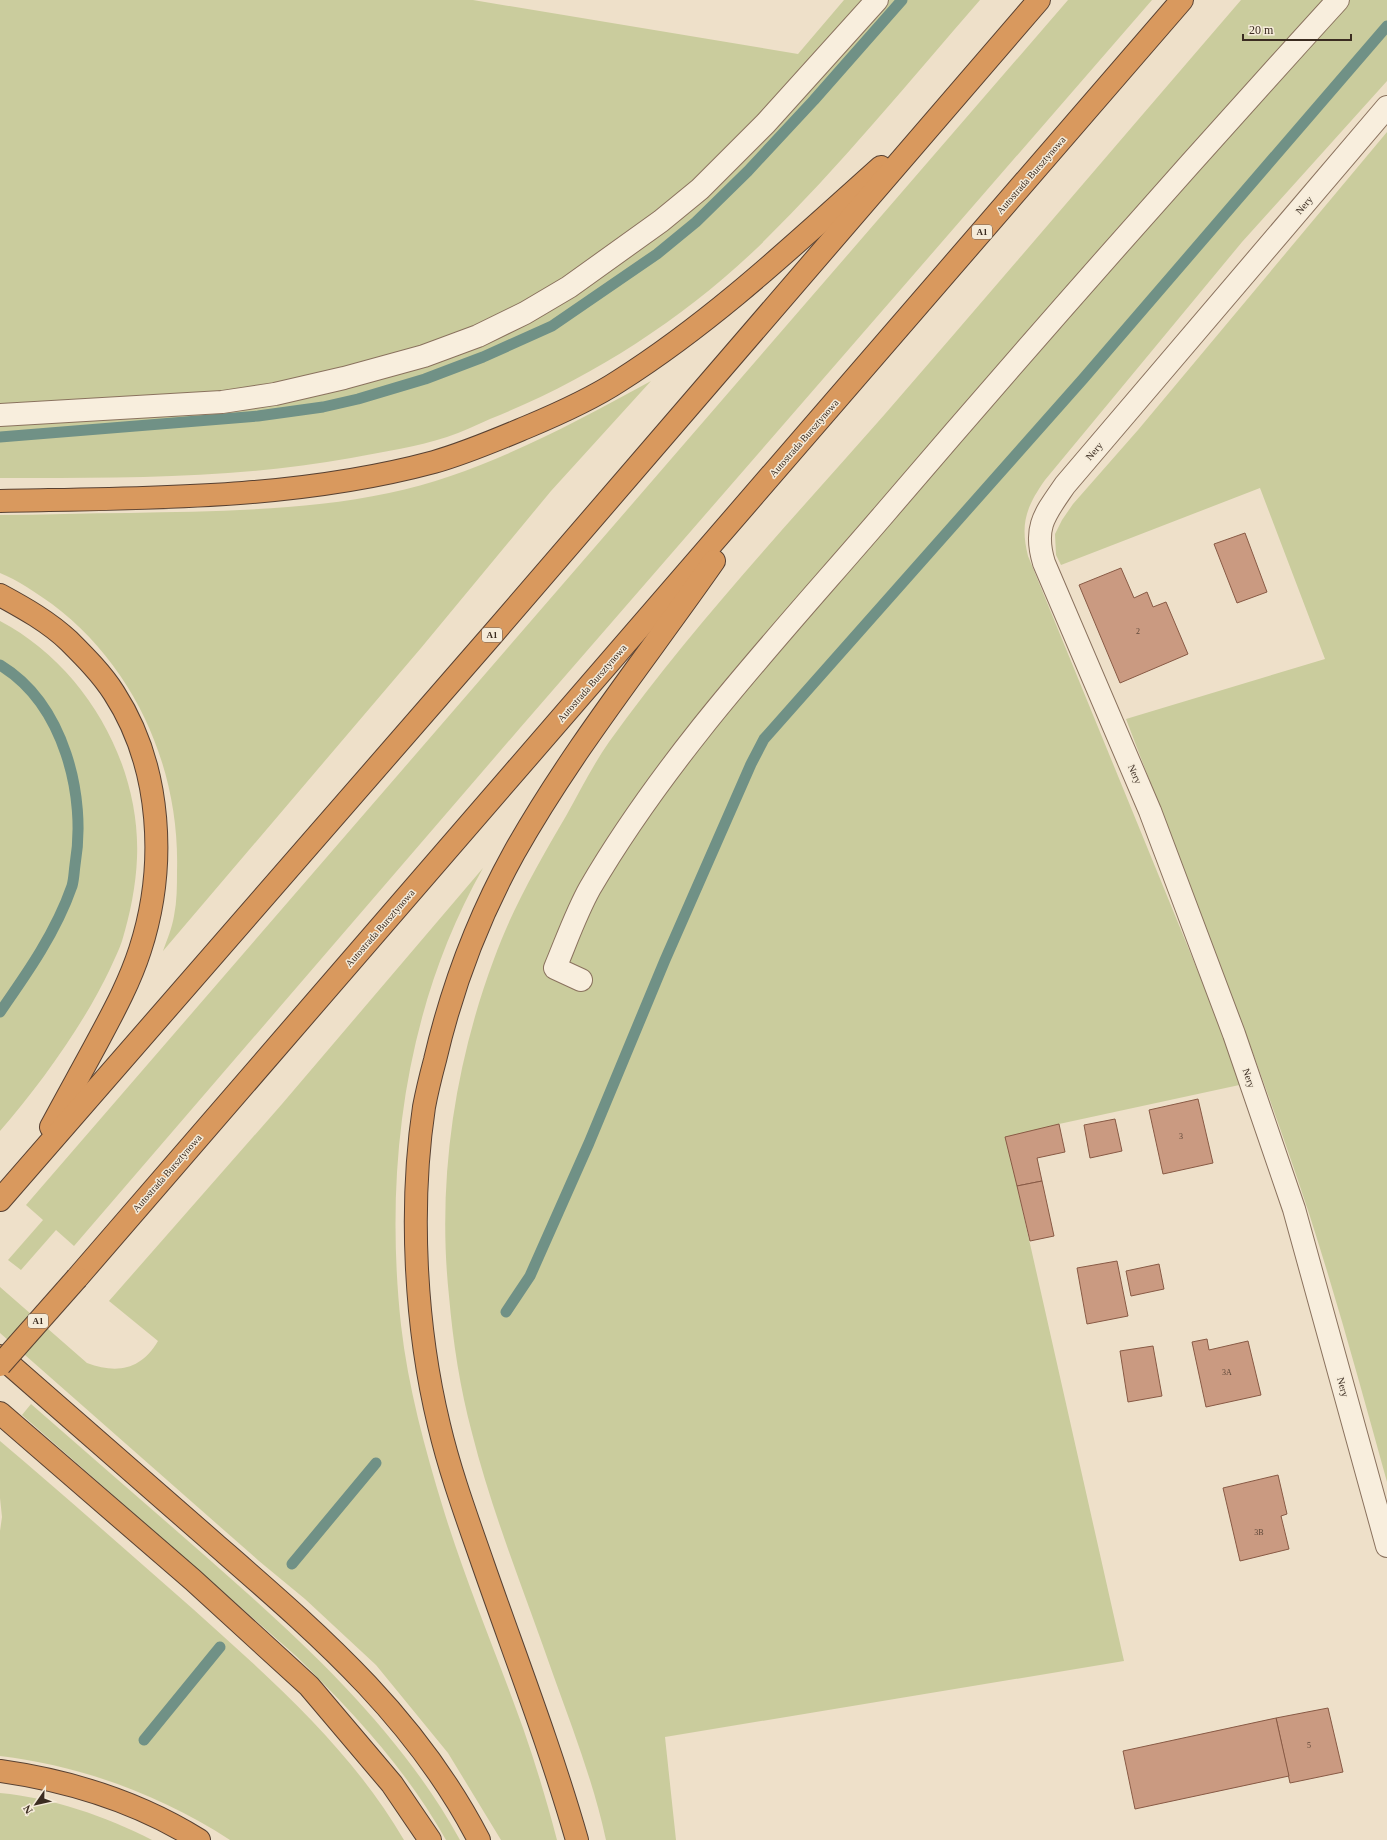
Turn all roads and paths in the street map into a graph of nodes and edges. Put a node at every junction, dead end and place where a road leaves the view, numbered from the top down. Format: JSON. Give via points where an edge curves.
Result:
{"nodes":[{"id":1,"x":877,"y":0,"type":"edge"},
{"id":2,"x":1039,"y":0,"type":"edge"},
{"id":3,"x":1182,"y":0,"type":"edge"},
{"id":4,"x":1338,"y":0,"type":"edge"},
{"id":5,"x":950,"y":104,"type":"junction"},
{"id":6,"x":1387,"y":107,"type":"edge"},
{"id":7,"x":0,"y":415,"type":"edge"},
{"id":8,"x":782,"y":464,"type":"junction"},
{"id":9,"x":0,"y":501,"type":"edge"},
{"id":10,"x":0,"y":595,"type":"edge"},
{"id":11,"x":581,"y":980,"type":"dead end"},
{"id":12,"x":32,"y":1164,"type":"junction"},
{"id":13,"x":0,"y":1200,"type":"edge"},
{"id":14,"x":0,"y":1356,"type":"edge"},
{"id":15,"x":0,"y":1365,"type":"edge"},
{"id":16,"x":0,"y":1413,"type":"edge"},
{"id":17,"x":1387,"y":1546,"type":"edge"},
{"id":18,"x":0,"y":1771,"type":"edge"},
{"id":19,"x":199,"y":1840,"type":"edge"},
{"id":20,"x":430,"y":1840,"type":"edge"},
{"id":21,"x":479,"y":1840,"type":"edge"},
{"id":22,"x":577,"y":1840,"type":"edge"}],
"edges":[{"from":1,"to":7,"type":"street","via":[[766,123],[700,189],[661,221],[569,288],[478,336],[424,356],[275,394],[222,402]]},
{"from":2,"to":5,"type":"highway","number":"A1"},
{"from":3,"to":8,"type":"highway","name":"Autostrada Bursztynowa","number":"A1"},
{"from":4,"to":11,"type":"street","via":[[954,432],[728,696],[680,757],[652,794],[589,890],[555,968]]},
{"from":5,"to":9,"type":"highway","via":[[736,297],[688,334],[619,382],[585,401],[487,444],[424,464],[336,483],[176,497]]},
{"from":5,"to":12,"type":"highway","number":"A1"},
{"from":6,"to":17,"type":"street","name":"Nery","via":[[1065,485],[1039,531],[1039,547],[1044,563],[1150,811],[1234,1034],[1292,1202]]},
{"from":8,"to":15,"type":"highway","name":"Autostrada Bursztynowa","number":"A1","bridge":true},
{"from":8,"to":22,"type":"highway","via":[[558,781],[514,853],[471,943],[452,994],[424,1106],[417,1177],[416,1238],[427,1366],[439,1425],[455,1485],[559,1776]]},
{"from":10,"to":12,"type":"highway","via":[[35,615],[68,640],[101,674],[114,692],[126,713],[139,746],[151,787],[156,822],[155,881],[150,918],[140,951],[117,1005]]},
{"from":12,"to":13,"type":"highway","number":"A1"},
{"from":14,"to":21,"type":"highway","via":[[308,1625],[359,1675],[419,1744]]},
{"from":16,"to":20,"type":"highway","via":[[193,1580],[310,1686],[384,1773]]},
{"from":18,"to":19,"type":"highway","via":[[44,1778],[134,1805]]}]}
